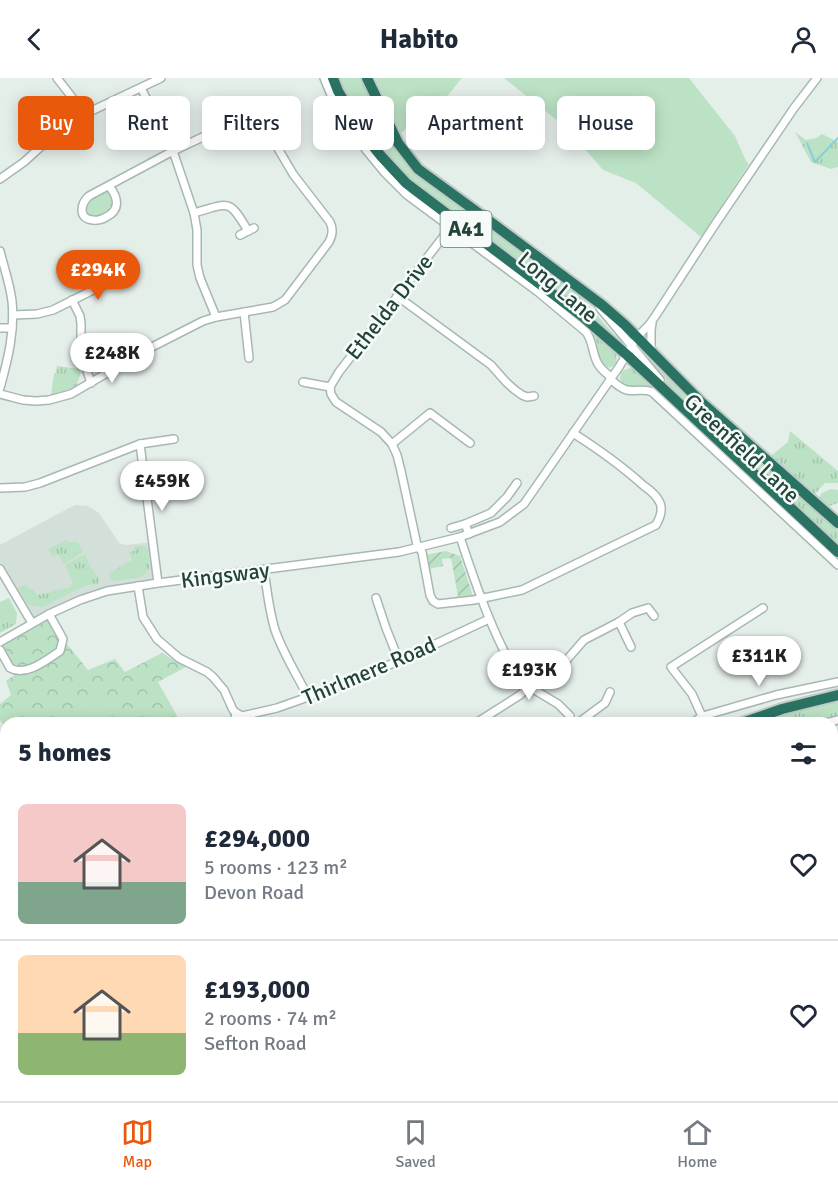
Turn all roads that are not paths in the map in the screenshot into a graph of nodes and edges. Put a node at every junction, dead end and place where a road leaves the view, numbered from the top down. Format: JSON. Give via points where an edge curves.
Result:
{"nodes":[{"id":1,"x":57,"y":78,"type":"edge"},
{"id":2,"x":161,"y":78,"type":"edge"},
{"id":3,"x":324,"y":78,"type":"edge"},
{"id":4,"x":333,"y":78,"type":"edge"},
{"id":5,"x":367,"y":78,"type":"edge"},
{"id":6,"x":817,"y":78,"type":"edge"},
{"id":7,"x":141,"y":88,"type":"junction"},
{"id":8,"x":71,"y":96,"type":"edge"},
{"id":9,"x":94,"y":110,"type":"edge"},
{"id":10,"x":36,"y":150,"type":"edge"},
{"id":11,"x":173,"y":152,"type":"junction"},
{"id":12,"x":0,"y":179,"type":"edge"},
{"id":13,"x":109,"y":186,"type":"junction"},
{"id":14,"x":194,"y":213,"type":"junction"},
{"id":15,"x":450,"y":228,"type":"junction"},
{"id":16,"x":240,"y":235,"type":"dead end"},
{"id":17,"x":0,"y":251,"type":"edge"},
{"id":18,"x":127,"y":278,"type":"dead end"},
{"id":19,"x":397,"y":296,"type":"junction"},
{"id":20,"x":72,"y":300,"type":"junction"},
{"id":21,"x":244,"y":312,"type":"junction"},
{"id":22,"x":13,"y":315,"type":"junction"},
{"id":23,"x":656,"y":315,"type":"junction"},
{"id":24,"x":216,"y":317,"type":"junction"},
{"id":25,"x":0,"y":327,"type":"edge"},
{"id":26,"x":12,"y":328,"type":"junction"},
{"id":27,"x":631,"y":346,"type":"junction"},
{"id":28,"x":651,"y":353,"type":"junction"},
{"id":29,"x":249,"y":358,"type":"dead end"},
{"id":30,"x":611,"y":378,"type":"junction"},
{"id":31,"x":303,"y":382,"type":"dead end"},
{"id":32,"x":91,"y":384,"type":"junction"},
{"id":33,"x":330,"y":387,"type":"junction"},
{"id":34,"x":0,"y":388,"type":"edge"},
{"id":35,"x":0,"y":394,"type":"edge"},
{"id":36,"x":534,"y":396,"type":"dead end"},
{"id":37,"x":573,"y":433,"type":"junction"},
{"id":38,"x":174,"y":439,"type":"dead end"},
{"id":39,"x":470,"y":443,"type":"dead end"},
{"id":40,"x":140,"y":444,"type":"junction"},
{"id":41,"x":392,"y":444,"type":"junction"},
{"id":42,"x":0,"y":488,"type":"edge"},
{"id":43,"x":516,"y":488,"type":"dead end"},
{"id":44,"x":838,"y":523,"type":"edge"},
{"id":45,"x":465,"y":524,"type":"junction"},
{"id":46,"x":451,"y":528,"type":"dead end"},
{"id":47,"x":469,"y":534,"type":"junction"},
{"id":48,"x":460,"y":537,"type":"junction"},
{"id":49,"x":420,"y":548,"type":"junction"},
{"id":50,"x":838,"y":552,"type":"edge"},
{"id":51,"x":838,"y":565,"type":"edge"},
{"id":52,"x":0,"y":569,"type":"edge"},
{"id":53,"x":264,"y":570,"type":"junction"},
{"id":54,"x":158,"y":583,"type":"junction"},
{"id":55,"x":138,"y":586,"type":"junction"},
{"id":56,"x":376,"y":598,"type":"dead end"},
{"id":57,"x":481,"y":599,"type":"junction"},
{"id":58,"x":763,"y":608,"type":"dead end"},
{"id":59,"x":49,"y":614,"type":"junction"},
{"id":60,"x":654,"y":616,"type":"dead end"},
{"id":61,"x":489,"y":619,"type":"junction"},
{"id":62,"x":619,"y":622,"type":"junction"},
{"id":63,"x":32,"y":623,"type":"junction"},
{"id":64,"x":0,"y":642,"type":"edge"},
{"id":65,"x":631,"y":647,"type":"dead end"},
{"id":66,"x":0,"y":650,"type":"edge"},
{"id":67,"x":399,"y":661,"type":"junction"},
{"id":68,"x":838,"y":682,"type":"edge"},
{"id":69,"x":532,"y":688,"type":"junction"},
{"id":70,"x":610,"y":692,"type":"dead end"},
{"id":71,"x":836,"y":696,"type":"edge"},
{"id":72,"x":308,"y":697,"type":"junction"},
{"id":73,"x":236,"y":713,"type":"junction"},
{"id":74,"x":570,"y":716,"type":"edge"},
{"id":75,"x":235,"y":717,"type":"edge"},
{"id":76,"x":485,"y":717,"type":"edge"},
{"id":77,"x":585,"y":717,"type":"edge"},
{"id":78,"x":703,"y":717,"type":"edge"},
{"id":79,"x":713,"y":717,"type":"edge"},
{"id":80,"x":761,"y":717,"type":"edge"}],
"edges":[{"from":1,"to":8,"type":"street"},
{"from":2,"to":7,"type":"street"},
{"from":3,"to":15,"type":"street","name":"Long Lane","via":[[346,121],[385,174]]},
{"from":4,"to":27,"type":"highway","name":"Long Lane","number":"A41","via":[[368,140],[406,183],[582,316]]},
{"from":5,"to":27,"type":"highway","name":"Long Lane","number":"A41","via":[[398,143],[418,169],[588,294],[625,325]]},
{"from":6,"to":23,"type":"street","name":"Kingsway"},
{"from":7,"to":9,"type":"street"},
{"from":7,"to":11,"type":"street"},
{"from":10,"to":12,"type":"street"},
{"from":11,"to":13,"type":"street"},
{"from":11,"to":14,"type":"street"},
{"from":11,"to":21,"type":"street","via":[[241,119],[255,119],[266,128],[293,174],[333,228],[329,242],[285,300],[273,307]]},
{"from":13,"to":13,"type":"street","via":[[84,201],[81,206],[86,218],[104,218],[114,213],[115,196]]},
{"from":14,"to":16,"type":"street","via":[[230,206],[251,230]]},
{"from":14,"to":24,"type":"street","via":[[197,265]]},
{"from":15,"to":19,"type":"street","name":"Ethelda Drive"},
{"from":15,"to":30,"type":"street","name":"Long Lane","via":[[586,332],[597,363]]},
{"from":17,"to":22,"type":"street"},
{"from":18,"to":20,"type":"street"},
{"from":19,"to":33,"type":"street","name":"Ethelda Drive"},
{"from":19,"to":36,"type":"street","via":[[491,365],[522,395]]},
{"from":20,"to":22,"type":"street","via":[[45,313]]},
{"from":20,"to":32,"type":"street","via":[[80,316],[81,353]]},
{"from":21,"to":24,"type":"street"},
{"from":21,"to":29,"type":"street"},
{"from":22,"to":26,"type":"street"},
{"from":23,"to":27,"type":"street","name":"Kingsway"},
{"from":23,"to":28,"type":"street","via":[[651,330]]},
{"from":24,"to":32,"type":"street","via":[[161,343]]},
{"from":25,"to":26,"type":"street"},
{"from":26,"to":34,"type":"street"},
{"from":27,"to":28,"type":"highway","name":"Greenfield Lane","number":"A41"},
{"from":27,"to":30,"type":"street","name":"Kingsway"},
{"from":27,"to":50,"type":"highway","name":"Greenfield Lane","number":"A41","via":[[685,410]]},
{"from":28,"to":44,"type":"highway","name":"Greenfield Lane","number":"A41","via":[[700,402]]},
{"from":30,"to":37,"type":"street","name":"Kingsway"},
{"from":30,"to":51,"type":"street","name":"Greenfield Lane","via":[[627,390],[652,392]]},
{"from":31,"to":33,"type":"street"},
{"from":32,"to":35,"type":"street","via":[[49,400],[23,400]]},
{"from":33,"to":41,"type":"street","via":[[336,402]]},
{"from":37,"to":47,"type":"street","name":"Kingsway","via":[[524,504],[500,522]]},
{"from":37,"to":57,"type":"street","via":[[624,468],[655,496],[660,502],[660,519],[656,525],[530,587]]},
{"from":38,"to":40,"type":"street"},
{"from":39,"to":41,"type":"street","via":[[430,413]]},
{"from":40,"to":42,"type":"street","via":[[40,483]]},
{"from":40,"to":54,"type":"street"},
{"from":41,"to":49,"type":"street"},
{"from":43,"to":45,"type":"street","via":[[491,513]]},
{"from":45,"to":46,"type":"street"},
{"from":45,"to":47,"type":"street"},
{"from":47,"to":48,"type":"street","name":"Kingsway"},
{"from":48,"to":49,"type":"street","name":"Kingsway"},
{"from":48,"to":57,"type":"street"},
{"from":49,"to":53,"type":"street","name":"Kingsway"},
{"from":49,"to":57,"type":"street","via":[[435,602]]},
{"from":52,"to":63,"type":"street"},
{"from":53,"to":54,"type":"street","name":"Kingsway"},
{"from":53,"to":72,"type":"street","via":[[276,632]]},
{"from":54,"to":55,"type":"street","name":"Kingsway"},
{"from":55,"to":59,"type":"street","name":"Kingsway","via":[[94,595]]},
{"from":55,"to":73,"type":"street","via":[[143,617],[157,639],[179,658],[213,677]]},
{"from":56,"to":67,"type":"street"},
{"from":57,"to":61,"type":"street"},
{"from":58,"to":78,"type":"street","via":[[668,669],[692,694]]},
{"from":59,"to":63,"type":"street","name":"Kingsway"},
{"from":59,"to":66,"type":"street","via":[[63,639],[60,651],[20,672],[10,668]]},
{"from":60,"to":62,"type":"street","via":[[648,608]]},
{"from":61,"to":67,"type":"street","name":"Thirlmere Road"},
{"from":61,"to":69,"type":"street","via":[[512,668]]},
{"from":62,"to":65,"type":"street"},
{"from":62,"to":69,"type":"street","via":[[584,640],[564,663]]},
{"from":63,"to":64,"type":"street","name":"Kingsway"},
{"from":67,"to":72,"type":"street","name":"Thirlmere Road"},
{"from":68,"to":79,"type":"street","via":[[776,695]]},
{"from":69,"to":74,"type":"street"},
{"from":69,"to":76,"type":"street"},
{"from":70,"to":77,"type":"street","via":[[605,703]]},
{"from":71,"to":80,"type":"highway"},
{"from":72,"to":73,"type":"street","name":"Thirlmere Road","via":[[242,716]]},
{"from":73,"to":75,"type":"street"}]}
